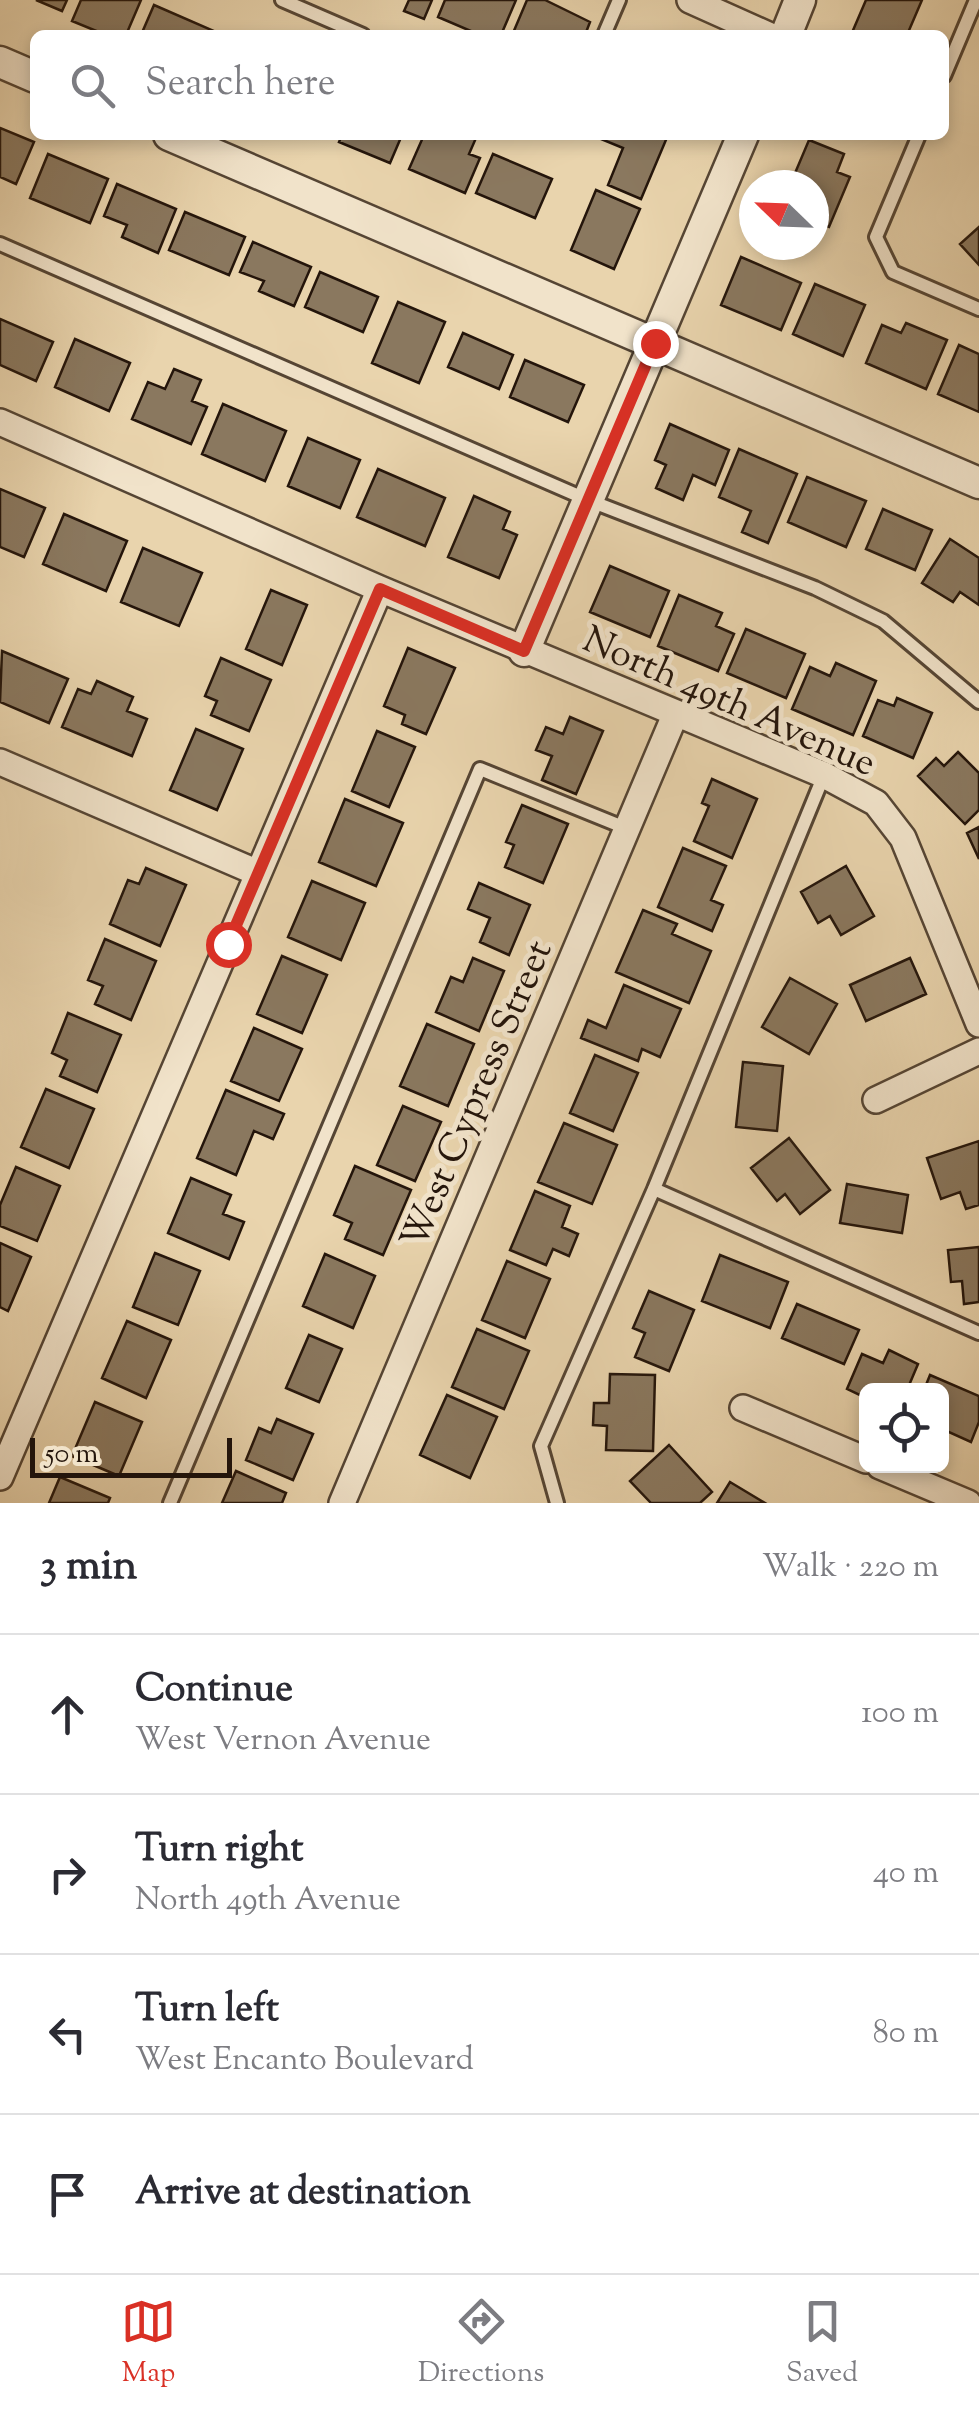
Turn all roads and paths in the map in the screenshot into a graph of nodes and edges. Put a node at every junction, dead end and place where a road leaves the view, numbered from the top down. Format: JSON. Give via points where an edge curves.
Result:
{"nodes":[{"id":1,"x":282,"y":0,"type":"edge"},
{"id":2,"x":619,"y":0,"type":"edge"},
{"id":3,"x":690,"y":0,"type":"edge"},
{"id":4,"x":800,"y":0,"type":"edge"},
{"id":5,"x":976,"y":0,"type":"edge"},
{"id":6,"x":351,"y":30,"type":"edge"},
{"id":7,"x":606,"y":30,"type":"edge"},
{"id":8,"x":757,"y":30,"type":"edge"},
{"id":9,"x":788,"y":30,"type":"edge"},
{"id":10,"x":0,"y":62,"type":"edge"},
{"id":11,"x":949,"y":64,"type":"edge"},
{"id":12,"x":30,"y":75,"type":"edge"},
{"id":13,"x":181,"y":140,"type":"edge"},
{"id":14,"x":741,"y":140,"type":"edge"},
{"id":15,"x":917,"y":140,"type":"edge"},
{"id":16,"x":0,"y":244,"type":"edge"},
{"id":17,"x":979,"y":309,"type":"edge"},
{"id":18,"x":655,"y":343,"type":"junction"},
{"id":19,"x":0,"y":422,"type":"edge"},
{"id":20,"x":979,"y":482,"type":"edge"},
{"id":21,"x":588,"y":500,"type":"junction"},
{"id":22,"x":380,"y":589,"type":"junction"},
{"id":23,"x":524,"y":651,"type":"junction"},
{"id":24,"x":979,"y":702,"type":"edge"},
{"id":25,"x":675,"y":715,"type":"junction"},
{"id":26,"x":0,"y":762,"type":"edge"},
{"id":27,"x":824,"y":775,"type":"junction"},
{"id":28,"x":628,"y":829,"type":"junction"},
{"id":29,"x":258,"y":873,"type":"junction"},
{"id":30,"x":979,"y":1024,"type":"edge"},
{"id":31,"x":979,"y":1051,"type":"edge"},
{"id":32,"x":876,"y":1100,"type":"dead end"},
{"id":33,"x":654,"y":1189,"type":"junction"},
{"id":34,"x":979,"y":1333,"type":"edge"},
{"id":35,"x":744,"y":1408,"type":"dead end"},
{"id":36,"x":859,"y":1457,"type":"edge"},
{"id":37,"x":897,"y":1473,"type":"edge"},
{"id":38,"x":0,"y":1476,"type":"edge"},
{"id":39,"x":170,"y":1503,"type":"edge"},
{"id":40,"x":342,"y":1503,"type":"edge"},
{"id":41,"x":557,"y":1503,"type":"edge"},
{"id":42,"x":968,"y":1503,"type":"edge"}],
"edges":[{"from":1,"to":6,"type":"lane"},
{"from":2,"to":7,"type":"lane"},
{"from":3,"to":8,"type":"street"},
{"from":4,"to":9,"type":"street"},
{"from":5,"to":11,"type":"lane"},
{"from":10,"to":12,"type":"street"},
{"from":13,"to":18,"type":"street"},
{"from":14,"to":18,"type":"street"},
{"from":15,"to":17,"type":"lane","via":[[876,237],[894,272]]},
{"from":16,"to":21,"type":"lane"},
{"from":18,"to":20,"type":"street"},
{"from":18,"to":21,"type":"street"},
{"from":19,"to":22,"type":"street","name":"North 49th Avenue"},
{"from":21,"to":23,"type":"street"},
{"from":21,"to":24,"type":"lane","via":[[884,621]]},
{"from":22,"to":23,"type":"street","name":"North 49th Avenue"},
{"from":22,"to":29,"type":"street"},
{"from":23,"to":25,"type":"street","name":"North 49th Avenue"},
{"from":25,"to":27,"type":"street","name":"North 49th Avenue"},
{"from":25,"to":28,"type":"street","name":"West Cypress Street"},
{"from":26,"to":29,"type":"street"},
{"from":27,"to":30,"type":"street","name":"North 49th Avenue","via":[[876,803],[903,838]]},
{"from":27,"to":33,"type":"lane"},
{"from":28,"to":39,"type":"lane","via":[[480,770]]},
{"from":28,"to":40,"type":"street","name":"West Cypress Street"},
{"from":29,"to":38,"type":"street"},
{"from":31,"to":32,"type":"street"},
{"from":33,"to":34,"type":"lane"},
{"from":33,"to":41,"type":"lane","via":[[541,1446]]},
{"from":35,"to":36,"type":"street"},
{"from":37,"to":42,"type":"street"}]}
